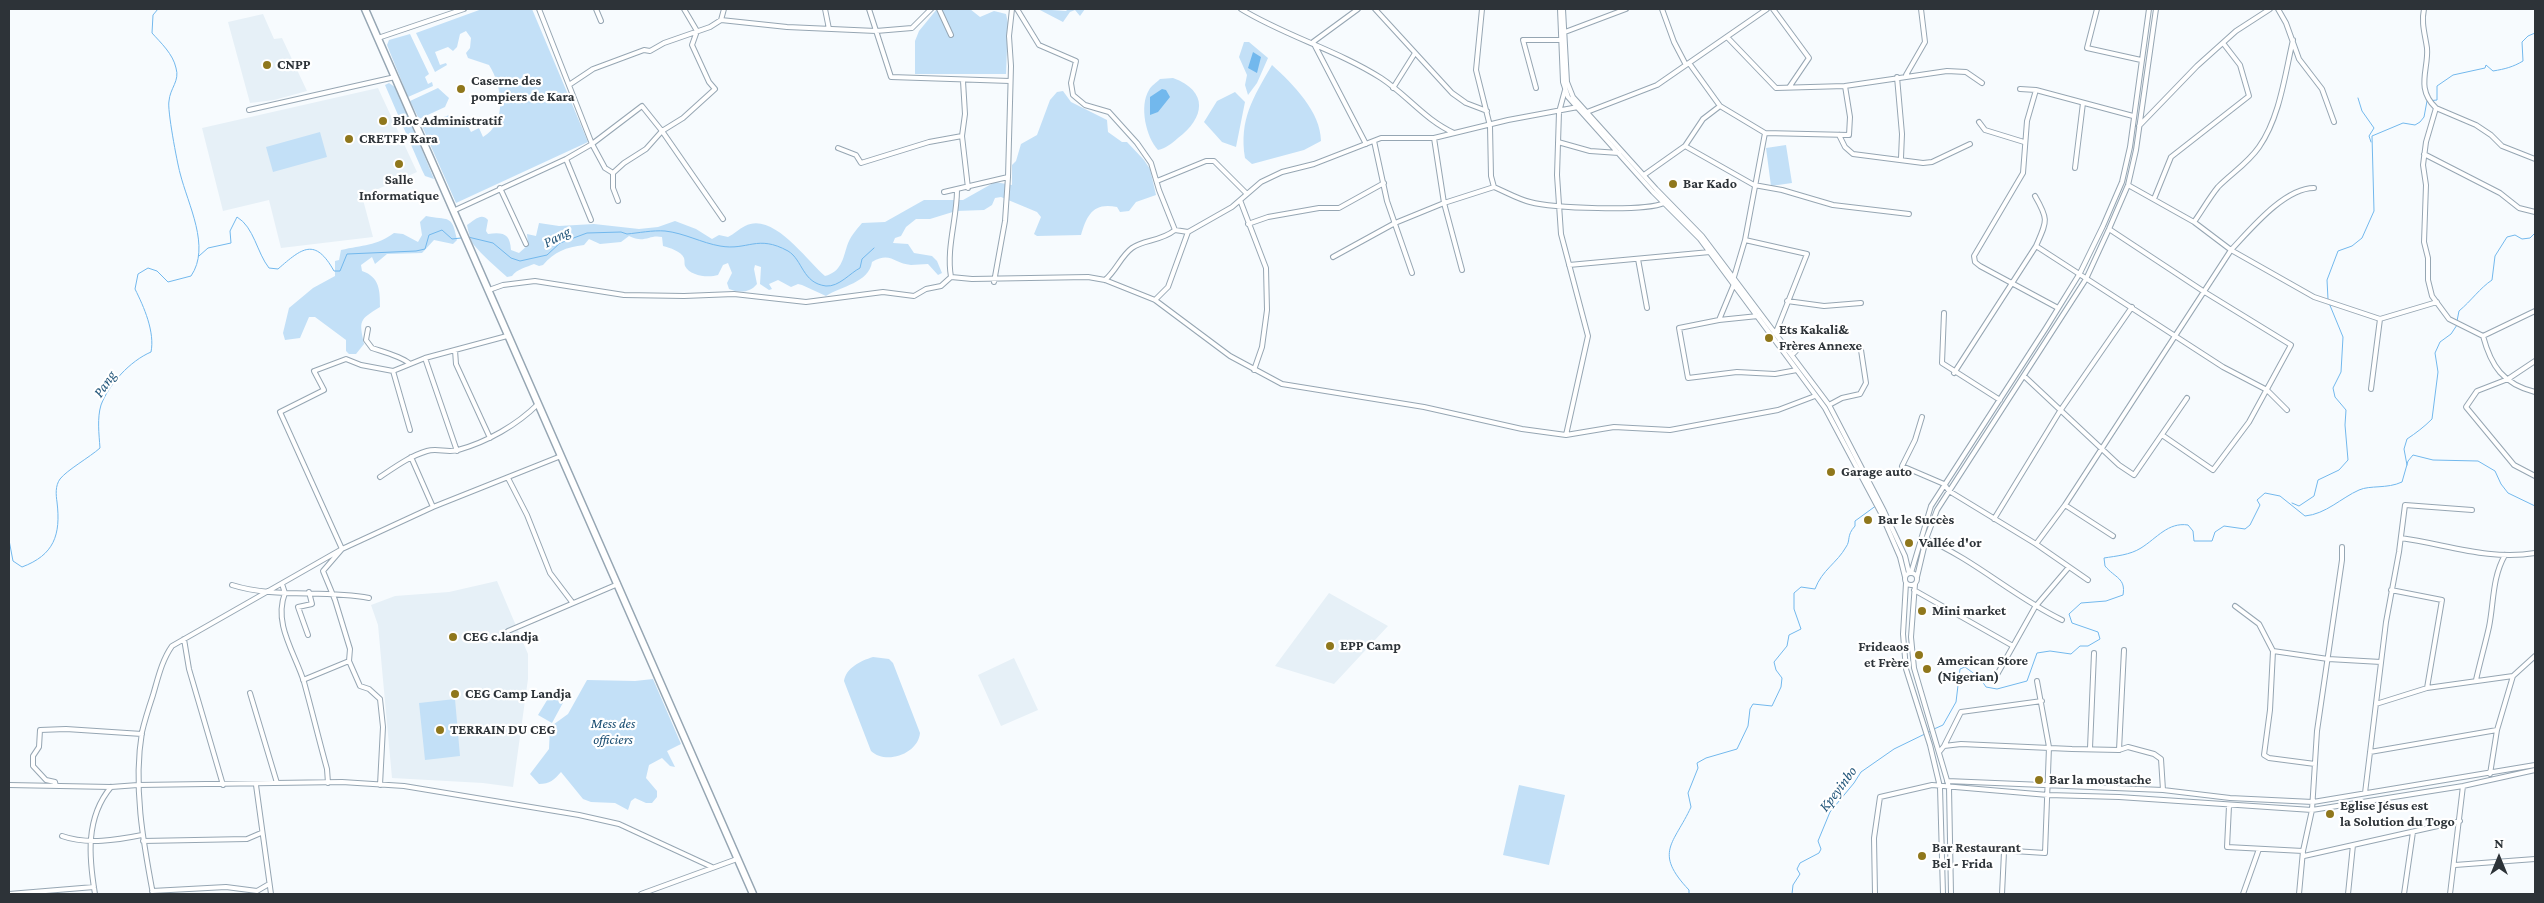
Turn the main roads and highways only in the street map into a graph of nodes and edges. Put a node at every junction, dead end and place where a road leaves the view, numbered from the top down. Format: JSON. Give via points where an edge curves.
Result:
{"nodes":[{"id":1,"x":365,"y":9,"type":"edge"},
{"id":2,"x":753,"y":894,"type":"edge"}],
"edges":[{"from":1,"to":2,"type":"highway"}]}
